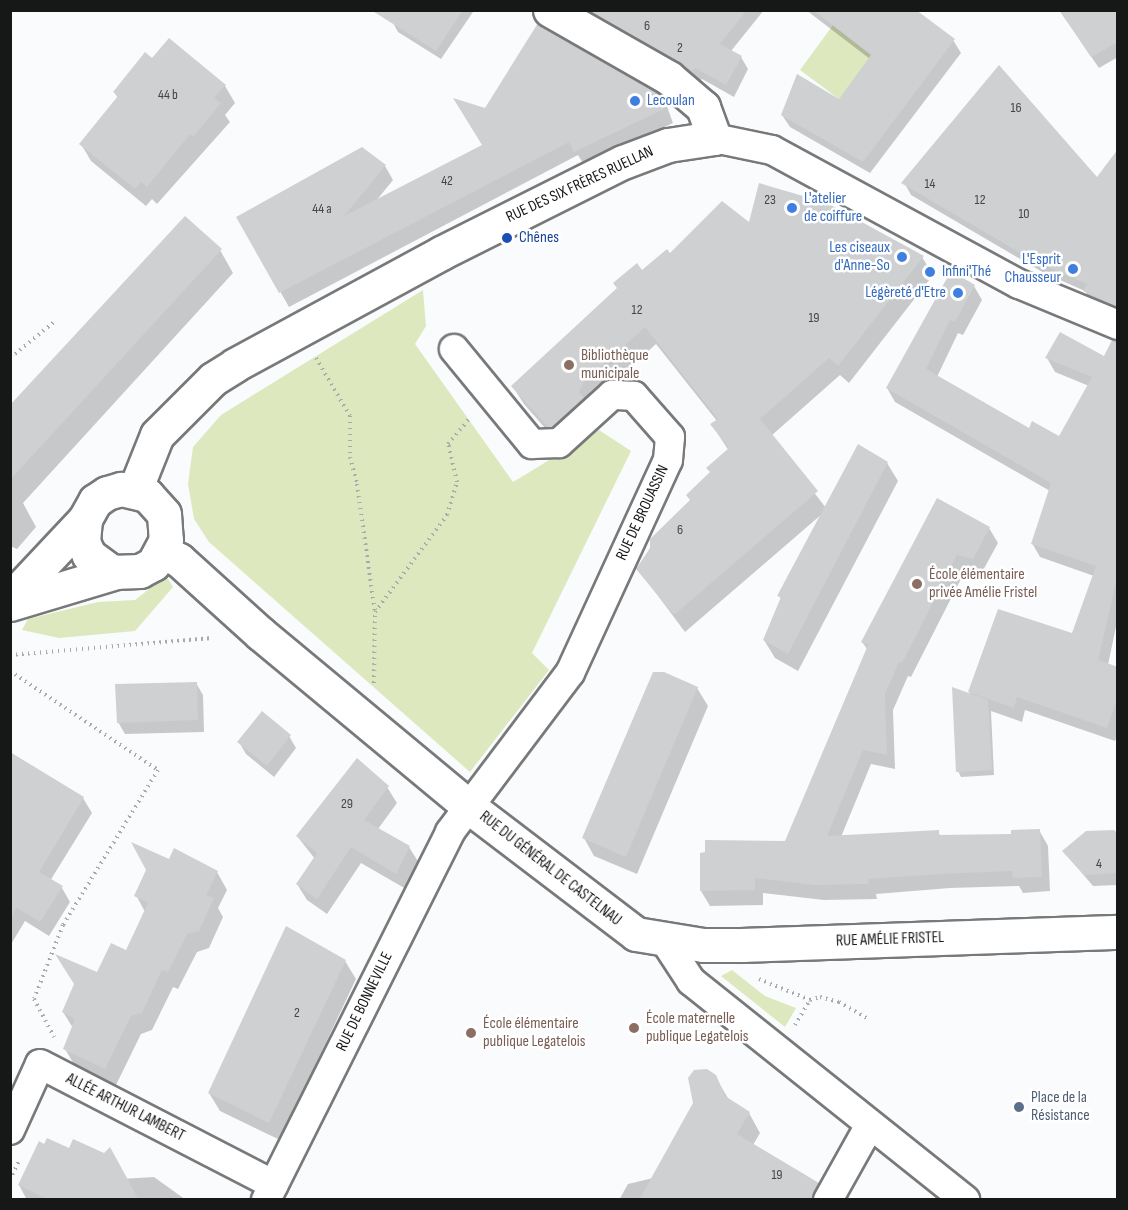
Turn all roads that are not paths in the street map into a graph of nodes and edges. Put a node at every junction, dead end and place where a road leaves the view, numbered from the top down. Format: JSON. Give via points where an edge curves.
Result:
{"nodes":[{"id":1,"x":550,"y":10,"type":"edge"},
{"id":2,"x":714,"y":138,"type":"junction"},
{"id":3,"x":1118,"y":325,"type":"edge"},
{"id":4,"x":454,"y":349,"type":"dead end"},
{"id":5,"x":135,"y":490,"type":"junction"},
{"id":6,"x":85,"y":519,"type":"junction"},
{"id":7,"x":162,"y":552,"type":"junction"},
{"id":8,"x":117,"y":572,"type":"junction"},
{"id":9,"x":10,"y":599,"type":"edge"},
{"id":10,"x":10,"y":603,"type":"edge"},
{"id":11,"x":468,"y":806,"type":"junction"},
{"id":12,"x":1118,"y":932,"type":"edge"},
{"id":13,"x":663,"y":938,"type":"junction"},
{"id":14,"x":870,"y":1125,"type":"junction"},
{"id":15,"x":10,"y":1130,"type":"edge"},
{"id":16,"x":270,"y":1192,"type":"edge"},
{"id":17,"x":828,"y":1200,"type":"edge"},
{"id":18,"x":965,"y":1200,"type":"edge"}],
"edges":[{"from":1,"to":2,"type":"main road","via":[[669,78],[703,107]]},
{"from":2,"to":3,"type":"street","name":"RUE DES SIX FRÈRES RUELLAN","via":[[772,150],[1019,284]]},
{"from":2,"to":5,"type":"main road","name":"RUE DES SIX FRÈRES RUELLAN","via":[[668,145],[623,162],[299,329],[213,379],[157,435]]},
{"from":4,"to":11,"type":"street","name":"RUE DE BROUASSIN","via":[[532,444],[559,443],[612,395],[634,396],[669,437],[668,460],[570,672]]},
{"from":5,"to":6,"type":"main road","via":[[107,493],[95,501]]},
{"from":5,"to":7,"type":"main road","via":[[157,503],[164,514],[167,527]]},
{"from":6,"to":8,"type":"main road","via":[[83,542],[89,555],[99,565]]},
{"from":6,"to":9,"type":"main road"},
{"from":7,"to":8,"type":"main road","via":[[140,571]]},
{"from":7,"to":11,"type":"main road","name":"RUE DU GÉNÉRAL DE CASTELNAU","via":[[178,560]]},
{"from":8,"to":10,"type":"main road"},
{"from":11,"to":13,"type":"main road","name":"RUE DU GÉNÉRAL DE CASTELNAU","via":[[618,924],[636,934]]},
{"from":11,"to":16,"type":"street","name":"RUE DE BONNEVILLE","via":[[450,832]]},
{"from":12,"to":13,"type":"main road","name":"RUE AMÉLIE FRISTEL","via":[[743,945],[704,945]]},
{"from":13,"to":14,"type":"street","via":[[691,981]]},
{"from":14,"to":17,"type":"street"},
{"from":14,"to":18,"type":"street"},
{"from":15,"to":16,"type":"street","name":"ALLÉE ARTHUR LAMBERT","via":[[40,1064]]}]}
